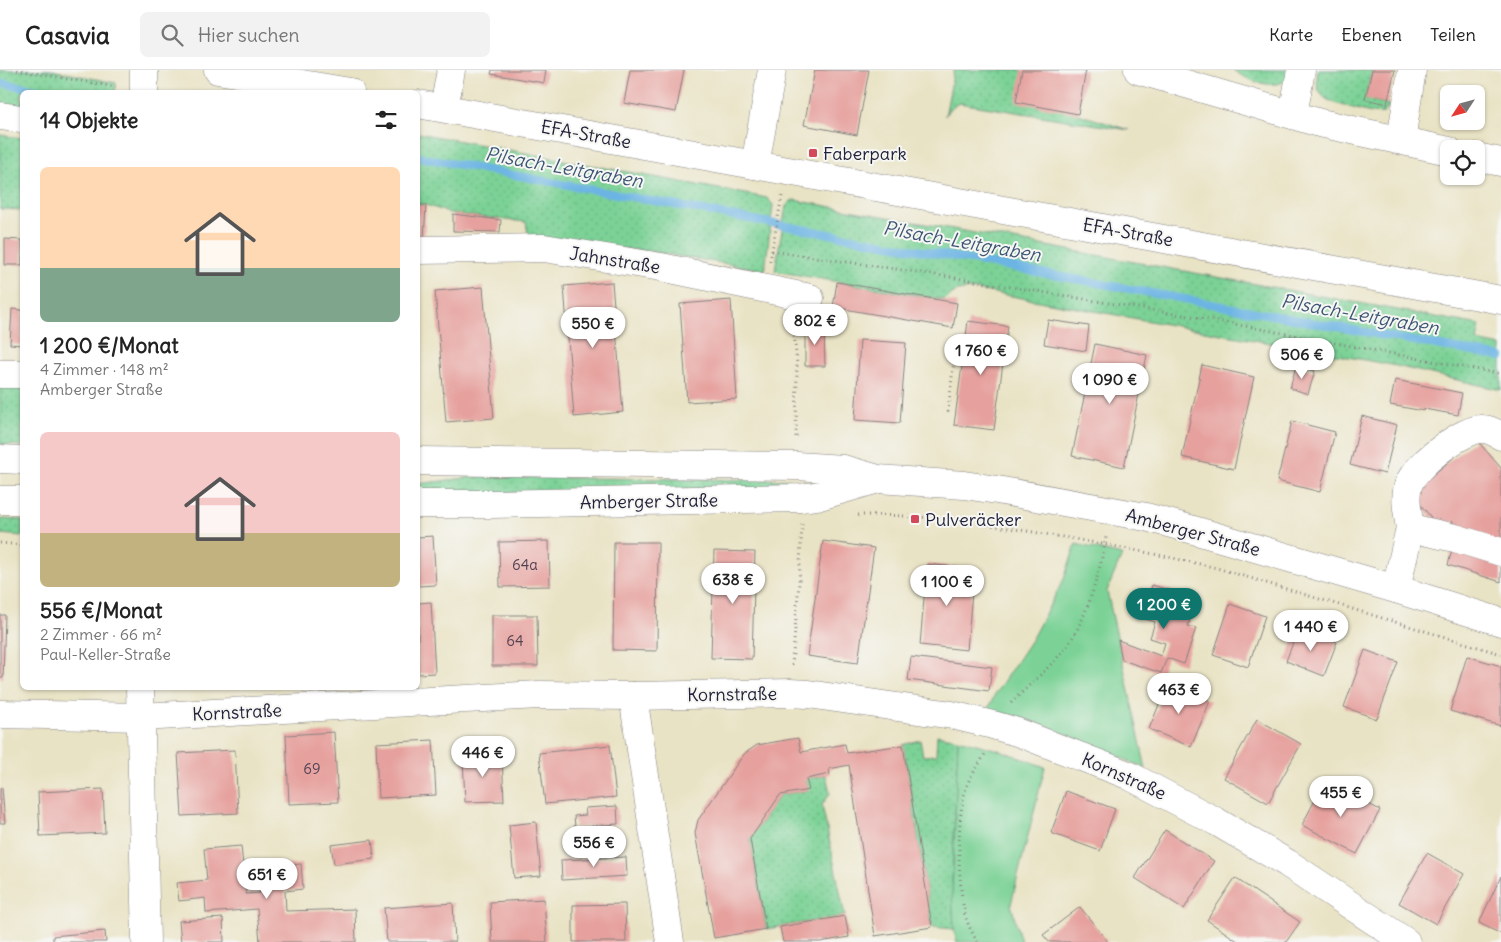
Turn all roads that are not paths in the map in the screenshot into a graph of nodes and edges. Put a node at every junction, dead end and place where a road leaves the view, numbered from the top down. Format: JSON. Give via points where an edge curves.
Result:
{"nodes":[{"id":1,"x":144,"y":70,"type":"edge"},
{"id":2,"x":218,"y":70,"type":"edge"},
{"id":3,"x":451,"y":70,"type":"edge"},
{"id":4,"x":772,"y":70,"type":"edge"},
{"id":5,"x":1138,"y":70,"type":"edge"},
{"id":6,"x":1301,"y":70,"type":"edge"},
{"id":7,"x":1412,"y":70,"type":"edge"},
{"id":8,"x":133,"y":90,"type":"edge"},
{"id":9,"x":338,"y":90,"type":"edge"},
{"id":10,"x":420,"y":104,"type":"edge"},
{"id":11,"x":444,"y":108,"type":"junction"},
{"id":12,"x":1293,"y":115,"type":"junction"},
{"id":13,"x":0,"y":116,"type":"edge"},
{"id":14,"x":20,"y":118,"type":"edge"},
{"id":15,"x":1400,"y":140,"type":"junction"},
{"id":16,"x":1440,"y":149,"type":"edge"},
{"id":17,"x":1485,"y":159,"type":"edge"},
{"id":18,"x":1501,"y":162,"type":"edge"},
{"id":19,"x":755,"y":165,"type":"junction"},
{"id":20,"x":420,"y":250,"type":"edge"},
{"id":21,"x":810,"y":298,"type":"dead end"},
{"id":22,"x":1501,"y":300,"type":"edge"},
{"id":23,"x":0,"y":374,"type":"edge"},
{"id":24,"x":20,"y":374,"type":"edge"},
{"id":25,"x":1501,"y":436,"type":"edge"},
{"id":26,"x":0,"y":459,"type":"edge"},
{"id":27,"x":20,"y":460,"type":"edge"},
{"id":28,"x":420,"y":461,"type":"edge"},
{"id":29,"x":878,"y":479,"type":"junction"},
{"id":30,"x":0,"y":500,"type":"edge"},
{"id":31,"x":20,"y":500,"type":"edge"},
{"id":32,"x":420,"y":504,"type":"edge"},
{"id":33,"x":1410,"y":528,"type":"junction"},
{"id":34,"x":1501,"y":552,"type":"edge"},
{"id":35,"x":1396,"y":589,"type":"junction"},
{"id":36,"x":1501,"y":622,"type":"edge"},
{"id":37,"x":140,"y":690,"type":"edge"},
{"id":38,"x":633,"y":696,"type":"junction"},
{"id":39,"x":0,"y":714,"type":"edge"},
{"id":40,"x":141,"y":717,"type":"junction"},
{"id":41,"x":146,"y":942,"type":"edge"},
{"id":42,"x":670,"y":942,"type":"edge"},
{"id":43,"x":1406,"y":942,"type":"edge"}],
"edges":[{"from":1,"to":8,"type":"street"},
{"from":2,"to":9,"type":"street"},
{"from":3,"to":11,"type":"street"},
{"from":4,"to":19,"type":"street"},
{"from":5,"to":12,"type":"street"},
{"from":6,"to":12,"type":"street"},
{"from":7,"to":15,"type":"street"},
{"from":10,"to":11,"type":"street","name":"EFA-Straße"},
{"from":11,"to":19,"type":"street","name":"EFA-Straße"},
{"from":12,"to":15,"type":"street"},
{"from":13,"to":14,"type":"street"},
{"from":15,"to":16,"type":"street"},
{"from":17,"to":18,"type":"street"},
{"from":19,"to":22,"type":"street","name":"EFA-Straße"},
{"from":20,"to":21,"type":"street","name":"Jahnstraße","via":[[544,248]]},
{"from":23,"to":24,"type":"street"},
{"from":25,"to":33,"type":"street","via":[[1483,429],[1472,431],[1451,442],[1413,476],[1406,495]]},
{"from":26,"to":27,"type":"street"},
{"from":28,"to":29,"type":"street","name":"Amberger Straße","via":[[797,466],[843,469]]},
{"from":29,"to":32,"type":"street","name":"Amberger Straße","via":[[823,495],[800,498]]},
{"from":29,"to":35,"type":"street","name":"Amberger Straße","via":[[964,485],[1110,510],[1190,529]]},
{"from":30,"to":31,"type":"street"},
{"from":33,"to":34,"type":"street"},
{"from":33,"to":35,"type":"street"},
{"from":35,"to":36,"type":"street","name":"Amberger Straße"},
{"from":37,"to":40,"type":"street"},
{"from":38,"to":40,"type":"street","name":"Kornstraße","via":[[538,695]]},
{"from":38,"to":42,"type":"street"},
{"from":38,"to":43,"type":"street","name":"Kornstraße","via":[[808,694],[952,715],[1017,732],[1128,775],[1217,822]]},
{"from":39,"to":40,"type":"street","name":"Kornstraße"},
{"from":40,"to":41,"type":"street"}]}
